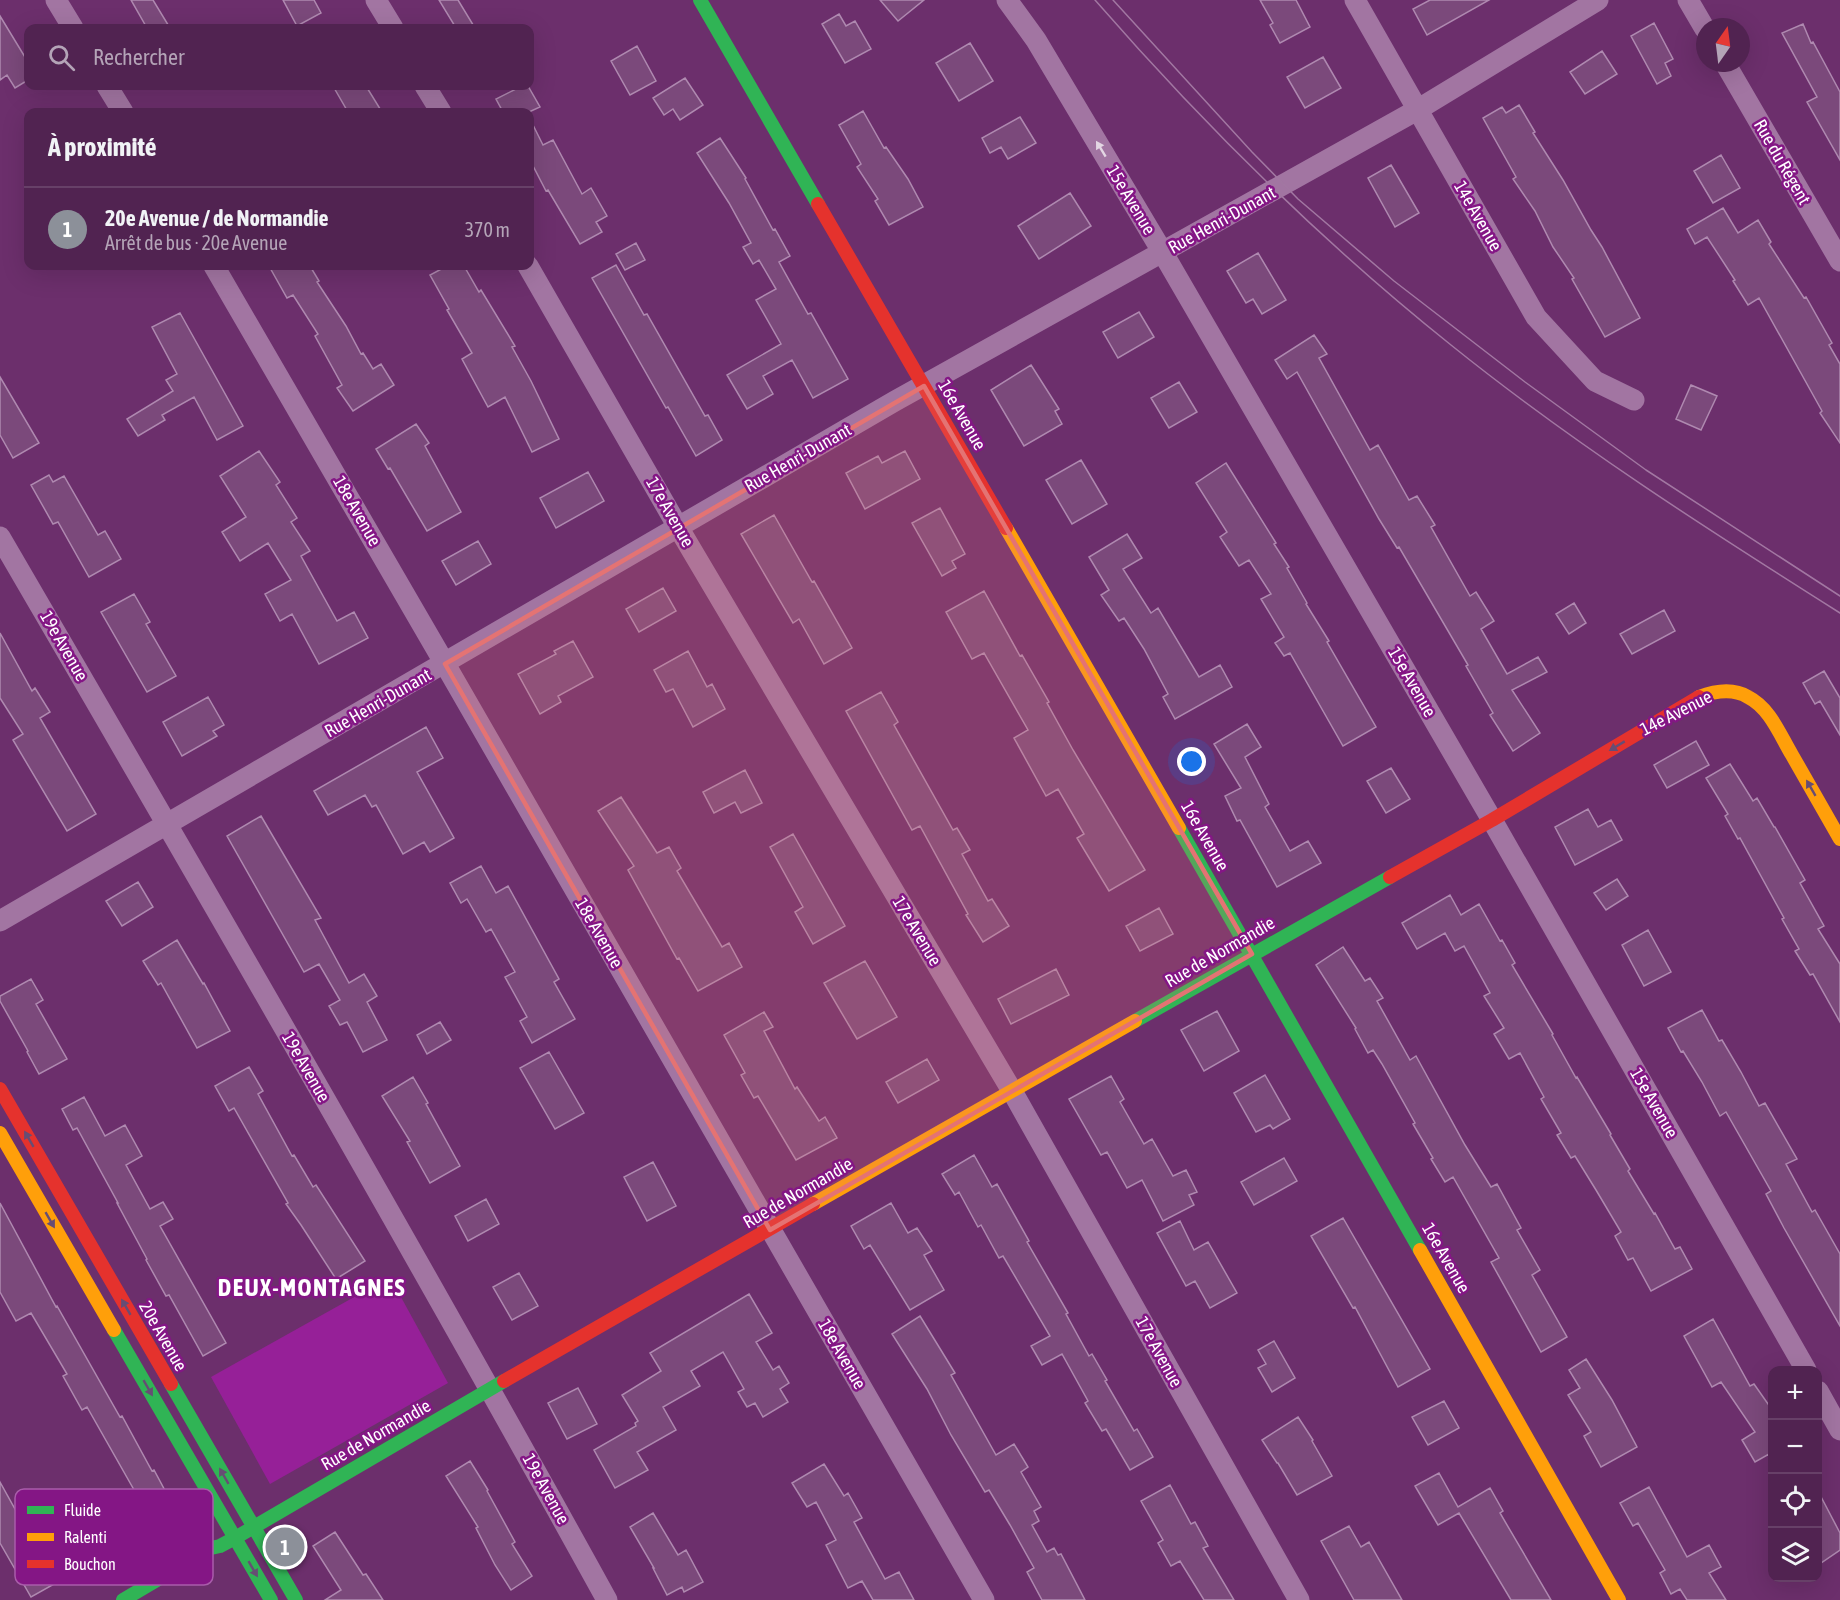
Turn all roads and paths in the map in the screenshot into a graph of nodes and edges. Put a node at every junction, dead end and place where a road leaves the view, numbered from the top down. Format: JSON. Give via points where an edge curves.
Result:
{"nodes":[{"id":1,"x":56,"y":0,"type":"edge"},
{"id":2,"x":376,"y":0,"type":"edge"},
{"id":3,"x":700,"y":0,"type":"edge"},
{"id":4,"x":1007,"y":0,"type":"edge"},
{"id":5,"x":1355,"y":0,"type":"edge"},
{"id":6,"x":1598,"y":0,"type":"edge"},
{"id":7,"x":1688,"y":0,"type":"edge"},
{"id":8,"x":1699,"y":18,"type":"edge"},
{"id":9,"x":71,"y":24,"type":"edge"},
{"id":10,"x":391,"y":24,"type":"edge"},
{"id":11,"x":1730,"y":72,"type":"edge"},
{"id":12,"x":109,"y":90,"type":"edge"},
{"id":13,"x":427,"y":90,"type":"edge"},
{"id":14,"x":121,"y":108,"type":"edge"},
{"id":15,"x":439,"y":108,"type":"edge"},
{"id":16,"x":1417,"y":110,"type":"junction"},
{"id":17,"x":1163,"y":253,"type":"junction"},
{"id":18,"x":1840,"y":261,"type":"edge"},
{"id":19,"x":216,"y":270,"type":"edge"},
{"id":20,"x":530,"y":270,"type":"edge"},
{"id":21,"x":924,"y":386,"type":"junction"},
{"id":22,"x":1634,"y":400,"type":"dead end"},
{"id":23,"x":678,"y":527,"type":"junction"},
{"id":24,"x":0,"y":537,"type":"edge"},
{"id":25,"x":446,"y":664,"type":"junction"},
{"id":26,"x":1492,"y":820,"type":"junction"},
{"id":27,"x":168,"y":825,"type":"junction"},
{"id":28,"x":1840,"y":839,"type":"edge"},
{"id":29,"x":0,"y":921,"type":"edge"},
{"id":30,"x":1252,"y":954,"type":"junction"},
{"id":31,"x":0,"y":1089,"type":"edge"},
{"id":32,"x":1012,"y":1091,"type":"junction"},
{"id":33,"x":0,"y":1133,"type":"edge"},
{"id":34,"x":770,"y":1230,"type":"junction"},
{"id":35,"x":1803,"y":1366,"type":"edge"},
{"id":36,"x":490,"y":1389,"type":"junction"},
{"id":37,"x":1822,"y":1398,"type":"edge"},
{"id":38,"x":1840,"y":1430,"type":"edge"},
{"id":39,"x":207,"y":1489,"type":"edge"},
{"id":40,"x":213,"y":1500,"type":"edge"},
{"id":41,"x":253,"y":1527,"type":"junction"},
{"id":42,"x":235,"y":1538,"type":"junction"},
{"id":43,"x":213,"y":1548,"type":"edge"},
{"id":44,"x":148,"y":1585,"type":"edge"},
{"id":45,"x":123,"y":1600,"type":"edge"},
{"id":46,"x":271,"y":1600,"type":"edge"},
{"id":47,"x":296,"y":1600,"type":"edge"},
{"id":48,"x":607,"y":1600,"type":"edge"},
{"id":49,"x":984,"y":1600,"type":"edge"},
{"id":50,"x":1299,"y":1600,"type":"edge"},
{"id":51,"x":1619,"y":1600,"type":"edge"}],
"edges":[{"from":1,"to":9,"type":"street"},
{"from":2,"to":10,"type":"street"},
{"from":3,"to":21,"type":"street","name":"16e Avenue"},
{"from":17,"to":4,"type":"street","name":"15e Avenue","one_way":true,"via":[[1036,40]]},
{"from":5,"to":16,"type":"street","name":"14e Avenue"},
{"from":6,"to":16,"type":"street","name":"Rue Henri-Dunant"},
{"from":7,"to":8,"type":"street"},
{"from":11,"to":18,"type":"street","name":"Rue du Régent"},
{"from":12,"to":14,"type":"street"},
{"from":13,"to":15,"type":"street"},
{"from":16,"to":17,"type":"street","name":"Rue Henri-Dunant"},
{"from":16,"to":22,"type":"street","name":"14e Avenue","via":[[1536,317],[1595,381]]},
{"from":17,"to":21,"type":"street","name":"Rue Henri-Dunant"},
{"from":17,"to":26,"type":"street","name":"15e Avenue"},
{"from":19,"to":25,"type":"street","name":"18e Avenue"},
{"from":20,"to":23,"type":"street","name":"17e Avenue"},
{"from":21,"to":23,"type":"street","name":"Rue Henri-Dunant"},
{"from":21,"to":30,"type":"street","name":"16e Avenue"},
{"from":23,"to":25,"type":"street","name":"Rue Henri-Dunant"},
{"from":23,"to":32,"type":"street","name":"17e Avenue"},
{"from":24,"to":27,"type":"street","name":"19e Avenue"},
{"from":25,"to":27,"type":"street","name":"Rue Henri-Dunant"},
{"from":25,"to":34,"type":"street","name":"18e Avenue"},
{"from":28,"to":26,"type":"street","name":"14e Avenue","one_way":true,"via":[[1762,709],[1755,701],[1727,691],[1707,694],[1680,708]]},
{"from":26,"to":30,"type":"street","name":"Rue de Normandie"},
{"from":26,"to":35,"type":"street","name":"15e Avenue"},
{"from":27,"to":29,"type":"street","name":"Rue Henri-Dunant"},
{"from":27,"to":36,"type":"street","name":"19e Avenue"},
{"from":30,"to":32,"type":"street","name":"Rue de Normandie"},
{"from":30,"to":51,"type":"street","name":"16e Avenue"},
{"from":41,"to":31,"type":"street","name":"20e Avenue","one_way":true},
{"from":32,"to":34,"type":"street","name":"Rue de Normandie"},
{"from":32,"to":50,"type":"street","name":"17e Avenue"},
{"from":33,"to":39,"type":"street","one_way":true},
{"from":34,"to":36,"type":"street","name":"Rue de Normandie"},
{"from":34,"to":49,"type":"street","name":"18e Avenue"},
{"from":36,"to":41,"type":"street","name":"Rue de Normandie"},
{"from":36,"to":48,"type":"street","name":"19e Avenue"},
{"from":37,"to":38,"type":"street"},
{"from":40,"to":42,"type":"street","one_way":true},
{"from":41,"to":42,"type":"street","name":"Rue de Normandie"},
{"from":41,"to":47,"type":"street","name":"20e Avenue"},
{"from":42,"to":43,"type":"street","name":"Rue de Normandie"},
{"from":42,"to":46,"type":"street","one_way":true},
{"from":44,"to":45,"type":"street","name":"Rue de Normandie"}]}
